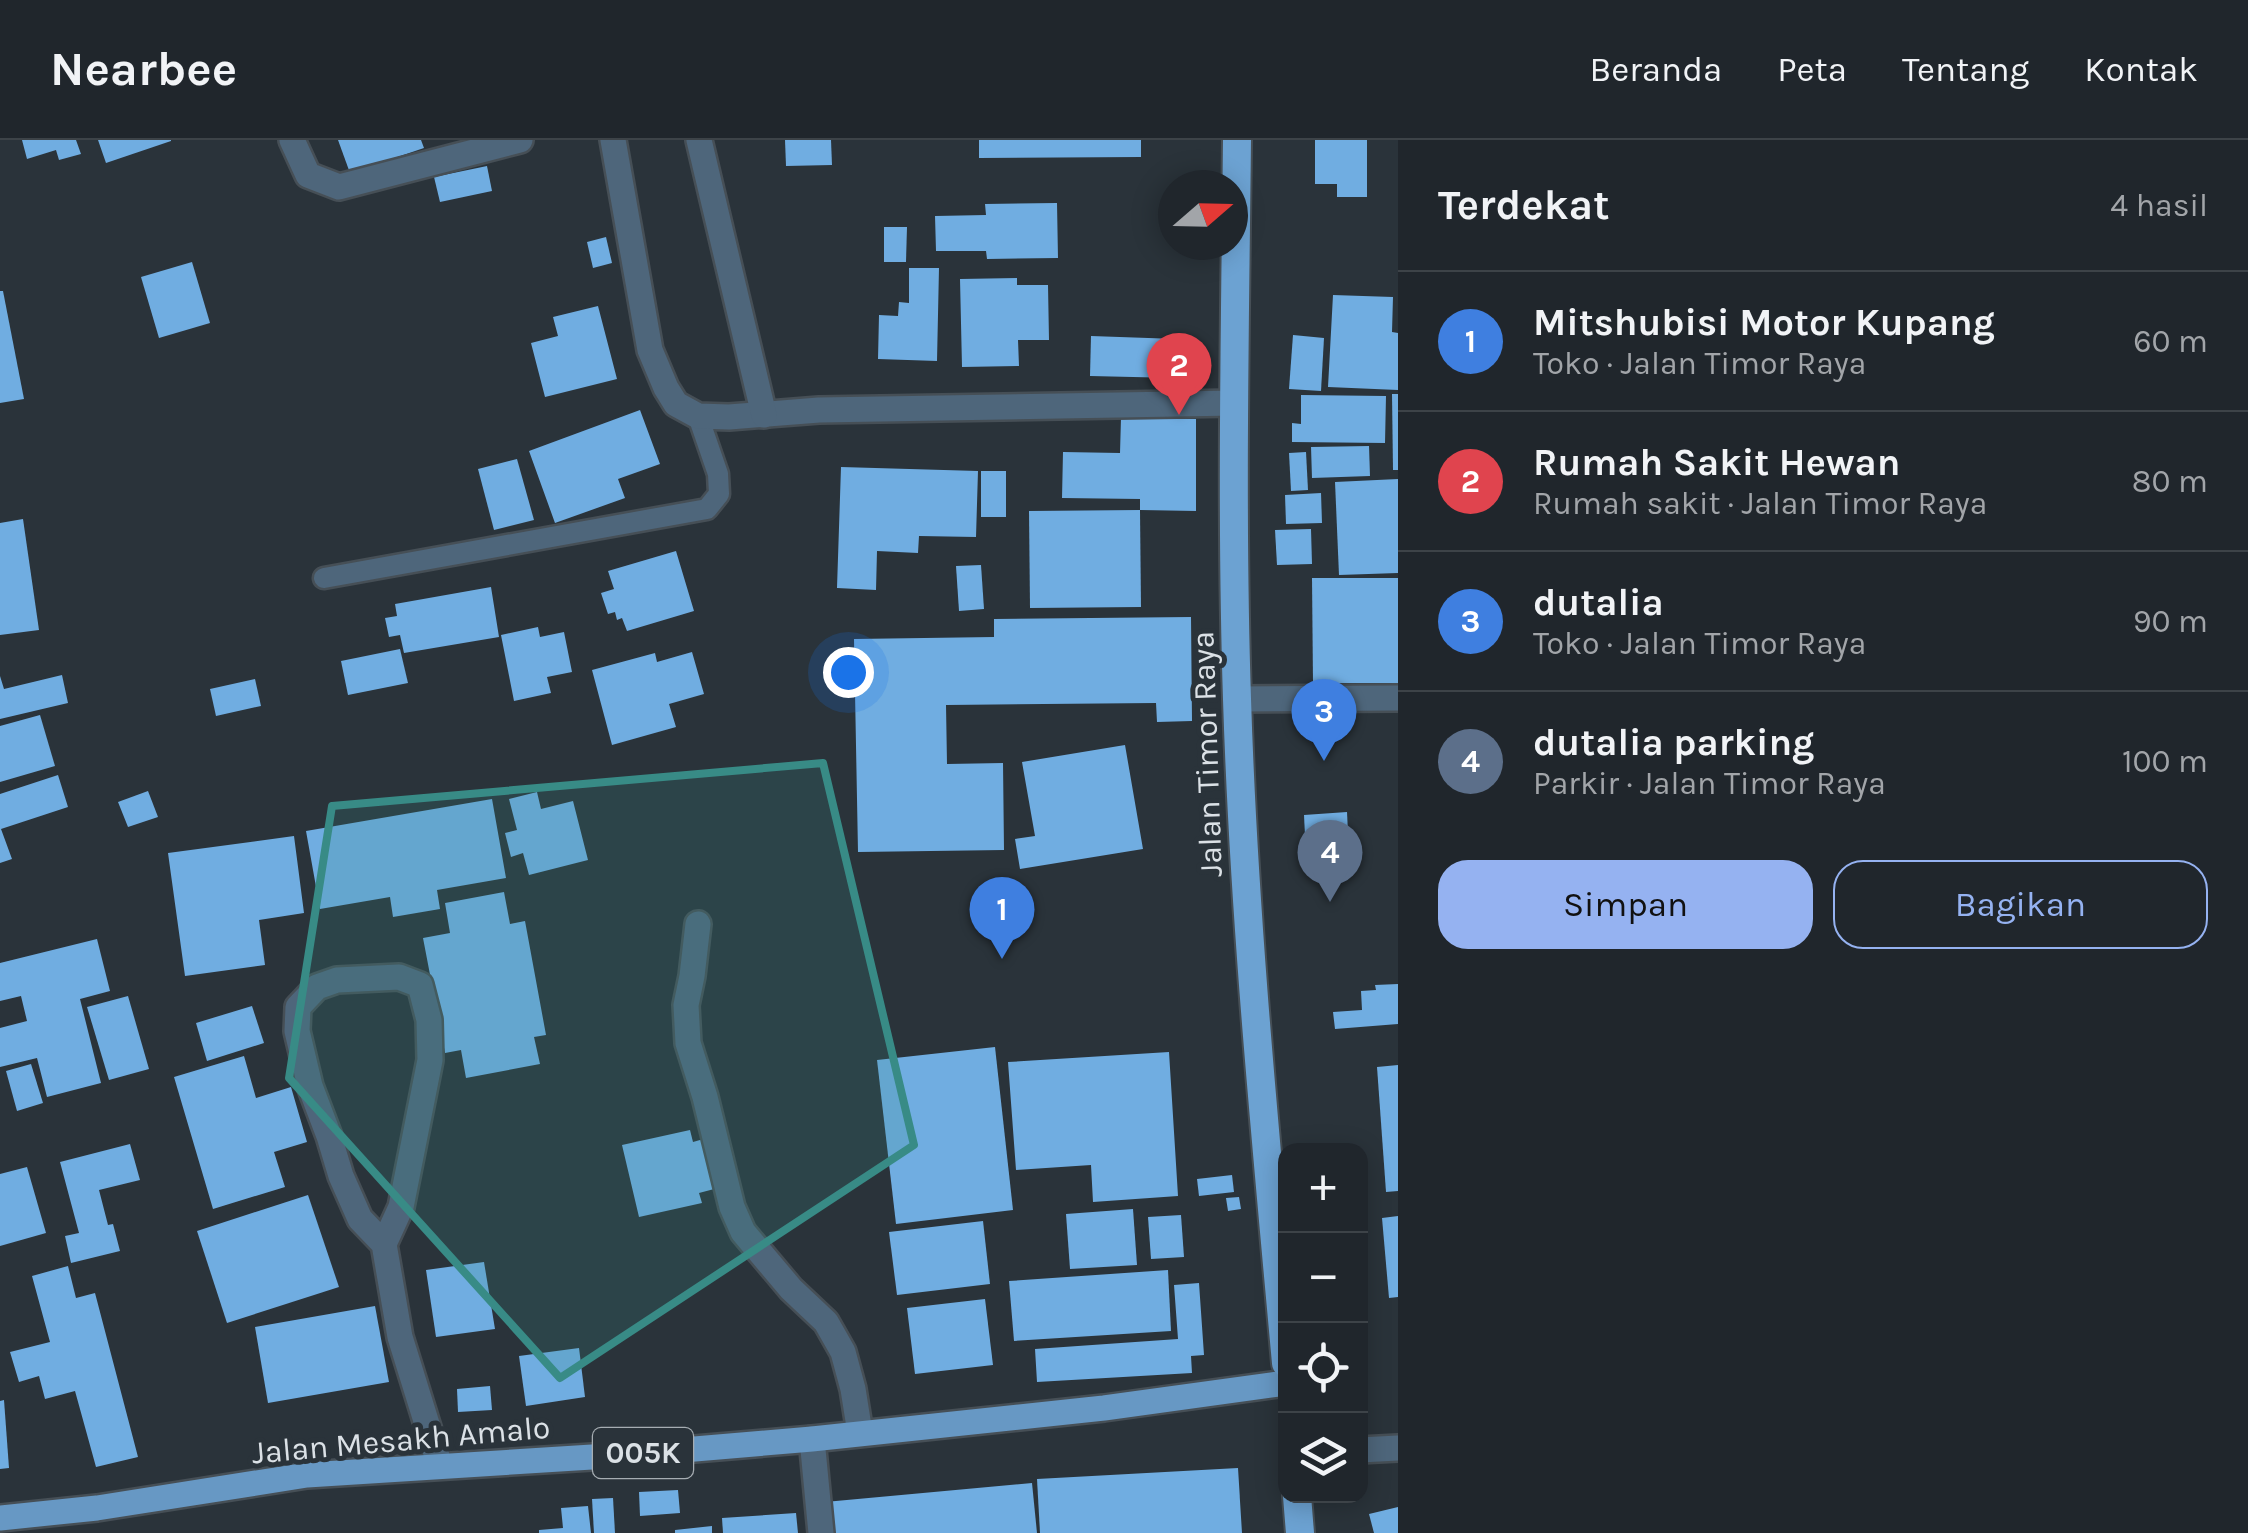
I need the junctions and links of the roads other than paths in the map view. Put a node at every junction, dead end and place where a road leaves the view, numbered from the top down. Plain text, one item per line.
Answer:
1 (292, 140) edge
2 (520, 140) edge
3 (613, 140) edge
4 (699, 140) edge
5 (1237, 140) edge
6 (1235, 403) junction
7 (764, 415) junction
8 (698, 416) junction
9 (324, 578) dead end
10 (1237, 698) junction
11 (1398, 698) edge
12 (698, 924) dead end
13 (384, 1244) junction
14 (1282, 1323) edge
15 (1278, 1383) edge
16 (860, 1433) junction
17 (812, 1439) junction
18 (1398, 1448) edge
19 (1368, 1450) edge
20 (440, 1466) junction
21 (1298, 1503) edge
22 (0, 1518) edge
23 (821, 1533) edge
24 (1300, 1533) edge

1 - 2 street
3 - 8 street
4 - 7 street
5 - 6 highway, Jalan Timor Raya
6 - 7 street
6 - 10 highway, Jalan Timor Raya
7 - 8 street
8 - 9 lane
10 - 11 street
10 - 14 highway, Jalan Timor Raya
12 - 16 street
13 - 13 street
13 - 20 street
15 - 16 main road, Jalan Mesakh Amalo / 005K
16 - 17 main road, Jalan Mesakh Amalo / 005K
17 - 20 main road, Jalan Mesakh Amalo / 005K
17 - 23 street
18 - 19 street
20 - 22 main road, Jalan Mesakh Amalo / 005K
21 - 24 highway

